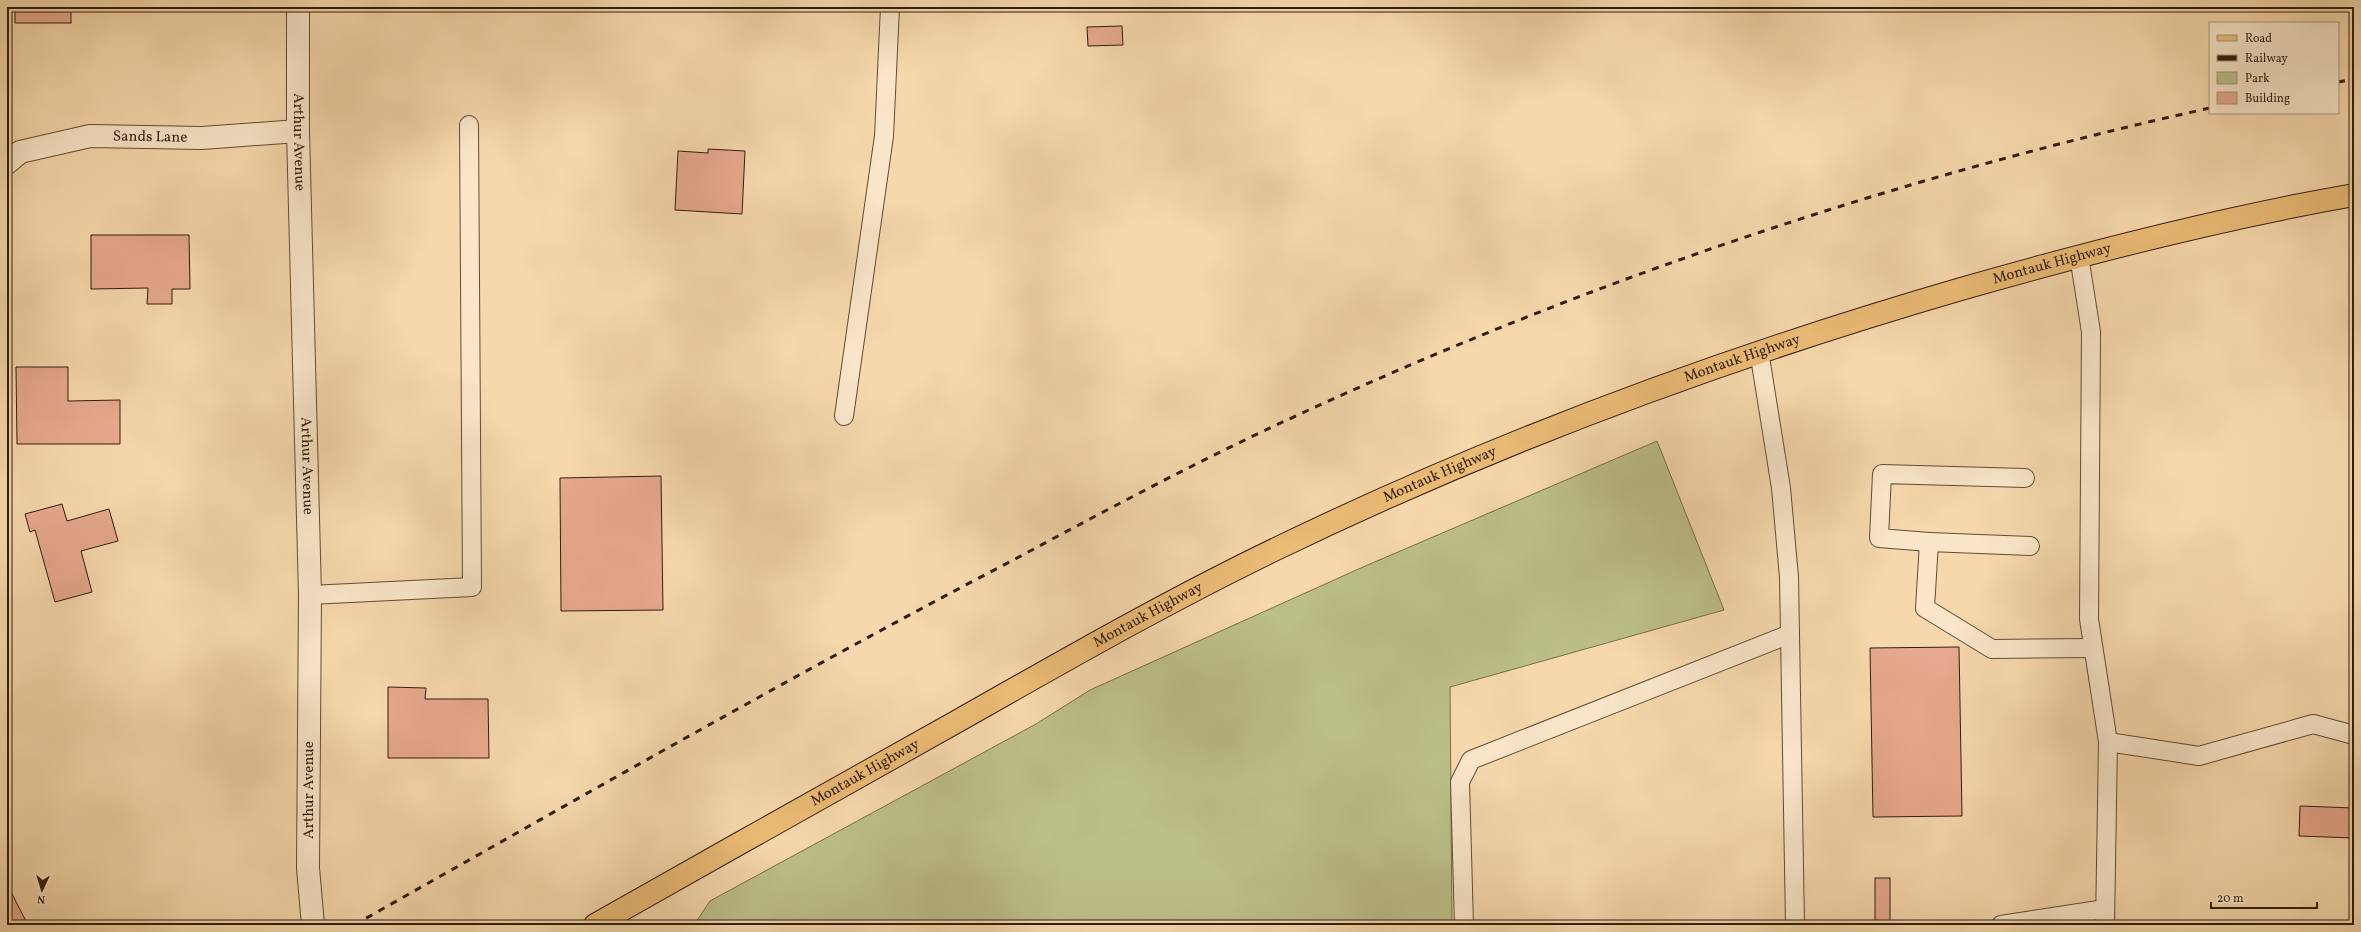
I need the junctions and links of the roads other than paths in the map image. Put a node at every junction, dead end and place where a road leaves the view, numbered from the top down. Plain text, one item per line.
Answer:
1 (298, 7) edge
2 (890, 7) edge
3 (469, 125) dead end
4 (298, 130) junction
5 (7, 163) edge
6 (2354, 195) edge
7 (2079, 256) junction
8 (1759, 352) junction
9 (844, 416) dead end
10 (2025, 478) dead end
11 (1929, 542) junction
12 (2030, 546) dead end
13 (310, 595) junction
14 (1790, 634) junction
15 (2093, 648) junction
16 (2354, 735) edge
17 (2108, 742) junction
18 (2105, 917) edge
19 (313, 925) edge
20 (595, 925) edge
21 (1464, 925) edge
22 (1795, 925) edge
23 (2001, 925) edge

1 - 4 street, Arthur Avenue
2 - 9 lane
3 - 13 lane
4 - 5 street, Sands Lane
4 - 13 street, Arthur Avenue
6 - 7 main road, Montauk Highway
7 - 8 main road, Montauk Highway
7 - 15 lane
8 - 14 lane
8 - 20 main road, Montauk Highway
10 - 11 lane
11 - 12 lane
11 - 15 lane
13 - 19 street, Arthur Avenue
14 - 21 lane
14 - 22 lane
15 - 17 lane
16 - 17 lane
17 - 18 lane
18 - 23 lane

